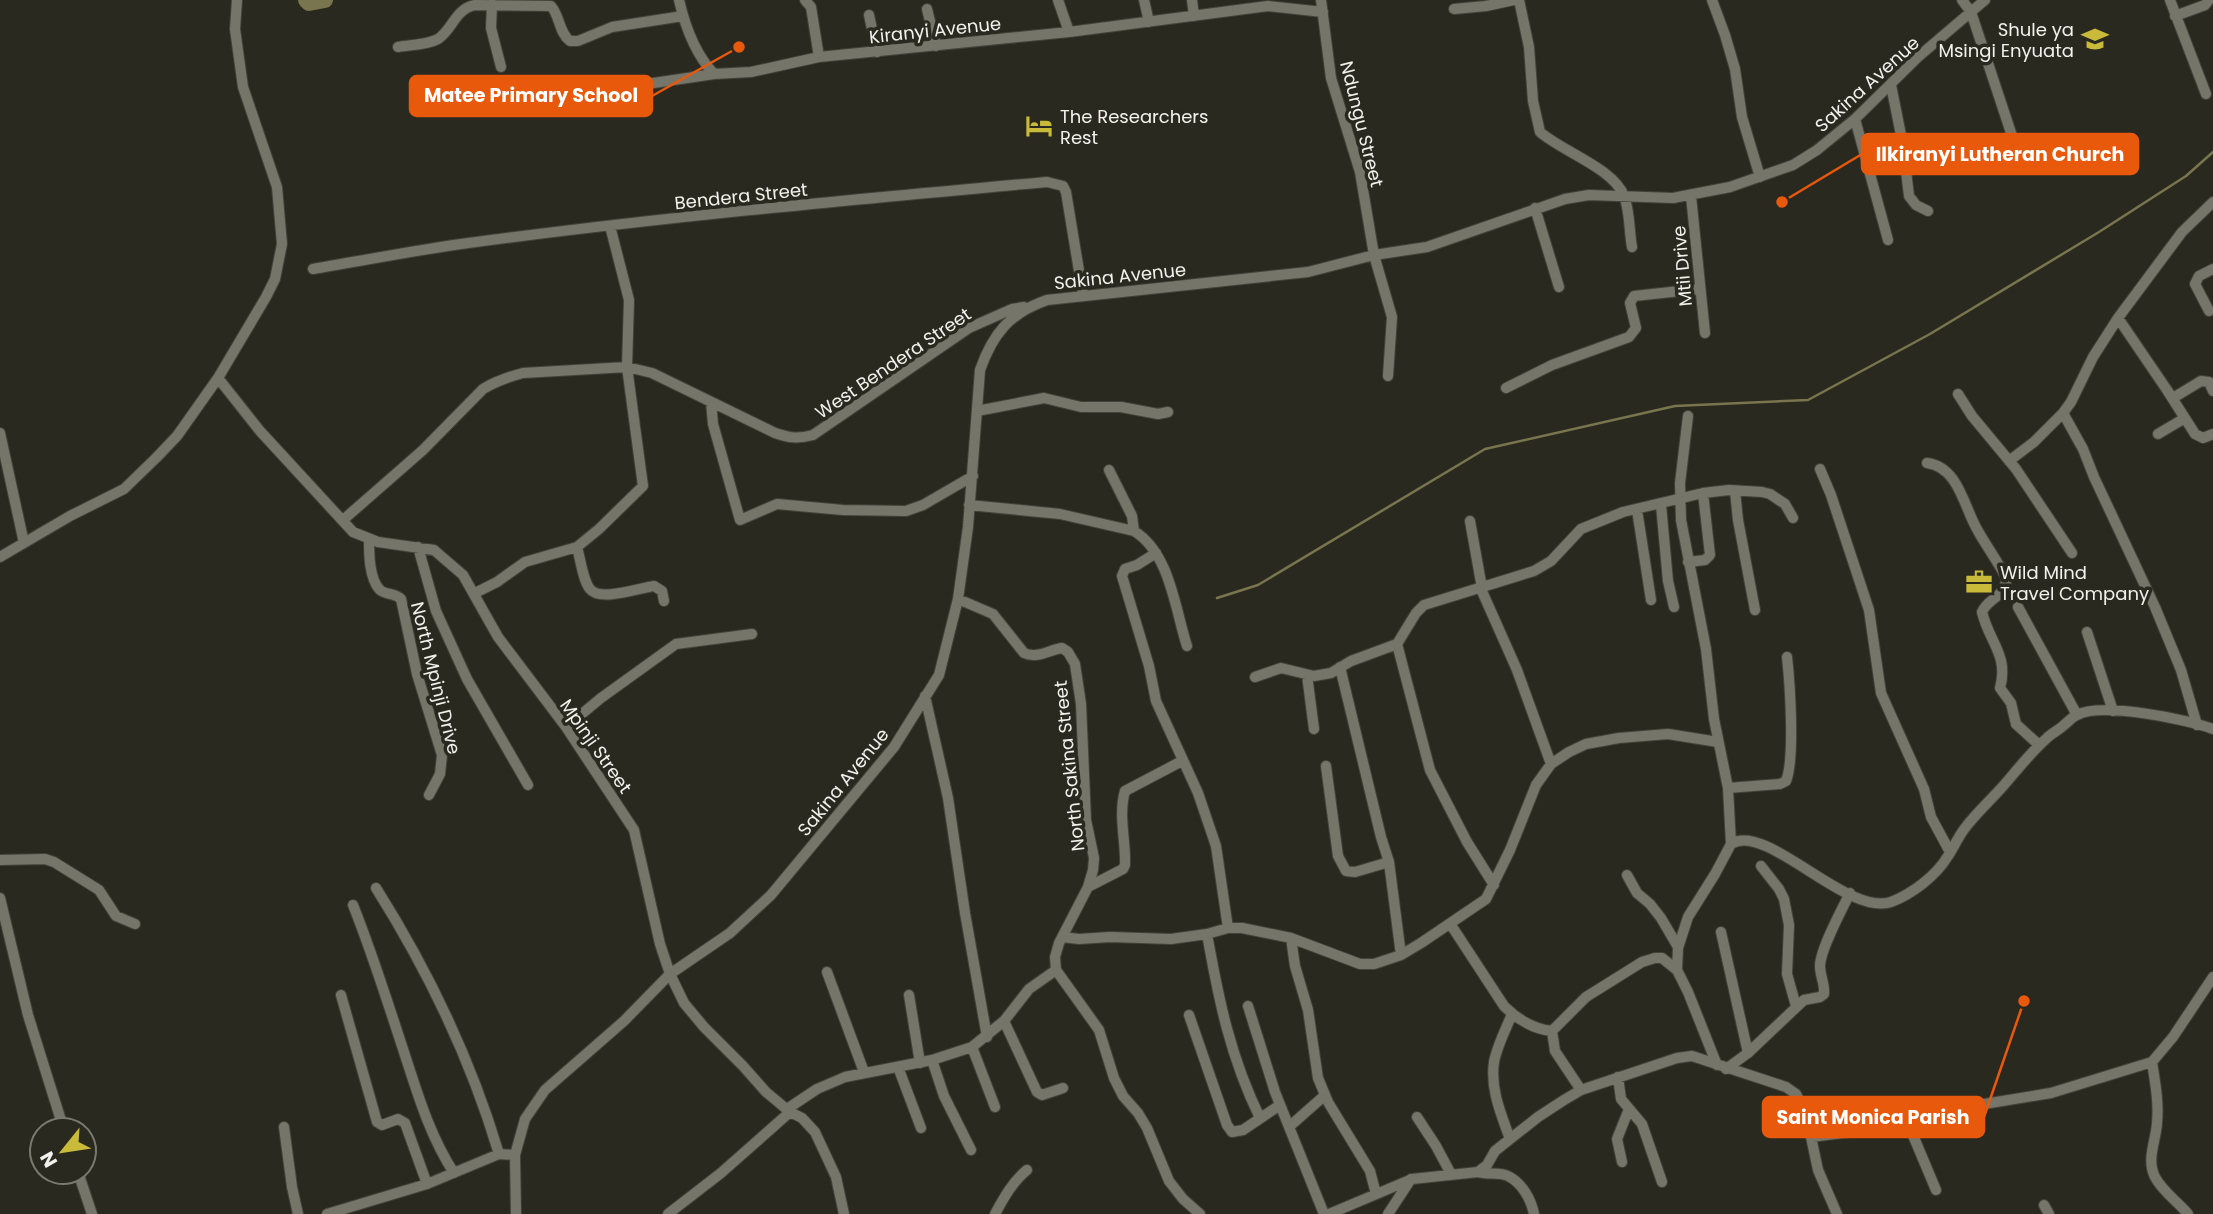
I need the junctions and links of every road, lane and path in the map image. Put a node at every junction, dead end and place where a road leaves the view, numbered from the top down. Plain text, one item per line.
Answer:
1 (237, 0) edge
2 (679, 0) edge
3 (1058, 0) edge
4 (1143, 0) edge
5 (1192, 0) edge
6 (1321, 0) edge
7 (1514, 0) edge
8 (1519, 0) edge
9 (1712, 0) edge
10 (1962, 0) edge
11 (1985, 0) edge
12 (2170, 0) edge
13 (2209, 0) edge
14 (808, 1) edge
15 (492, 4) junction
16 (927, 9) dead end
17 (1454, 9) dead end
18 (1323, 12) junction
19 (1971, 12) junction
20 (869, 15) dead end
21 (683, 16) junction
22 (1194, 16) junction
23 (2175, 16) junction
24 (1149, 22) junction
25 (1069, 32) junction
26 (936, 46) junction
27 (398, 47) dead end
28 (877, 52) junction
29 (819, 57) junction
30 (501, 67) dead end
31 (714, 74) junction
32 (1891, 85) junction
33 (2206, 94) dead end
34 (553, 97) dead end
35 (1855, 119) junction
36 (2021, 163) dead end
37 (1760, 177) junction
38 (1624, 196) junction
39 (1691, 196) junction
40 (2213, 202) edge
41 (1535, 208) junction
42 (1928, 211) dead end
43 (610, 226) junction
44 (1888, 240) dead end
45 (1632, 247) dead end
46 (1374, 255) junction
47 (313, 269) dead end
48 (2213, 270) edge
49 (1559, 287) dead end
50 (1699, 289) junction
51 (1083, 295) junction
52 (1027, 307) junction
53 (2208, 311) dead end
54 (2118, 318) junction
55 (1705, 333) dead end
56 (627, 367) junction
57 (1388, 376) dead end
58 (218, 378) junction
59 (1506, 388) dead end
60 (2213, 391) edge
61 (1958, 394) dead end
62 (2173, 398) junction
63 (711, 402) junction
64 (977, 411) junction
65 (1168, 412) dead end
66 (2063, 413) junction
67 (1688, 416) dead end
68 (2185, 418) junction
69 (0, 433) edge
70 (2158, 434) dead end
71 (2213, 434) edge
72 (2009, 461) junction
73 (1927, 463) dead end
74 (1820, 469) dead end
75 (1109, 470) dead end
76 (973, 476) junction
77 (1735, 491) junction
78 (1703, 494) junction
79 (1680, 500) junction
80 (970, 505) junction
81 (1661, 505) junction
82 (1637, 510) junction
83 (1793, 518) dead end
84 (342, 520) junction
85 (1469, 522) dead end
86 (1134, 531) junction
87 (369, 539) junction
88 (24, 543) junction
89 (418, 547) junction
90 (577, 547) junction
91 (1156, 553) junction
92 (2072, 553) dead end
93 (0, 557) edge
94 (1688, 562) junction
95 (1481, 589) junction
96 (475, 593) junction
97 (958, 598) junction
98 (1651, 600) dead end
99 (664, 601) dead end
100 (1674, 607) dead end
101 (2018, 607) dead end
102 (1755, 610) dead end
103 (2087, 632) dead end
104 (752, 634) dead end
105 (1397, 644) junction
106 (1187, 646) dead end
107 (1787, 657) dead end
108 (1340, 667) junction
109 (1307, 675) junction
110 (1255, 677) dead end
111 (925, 696) junction
112 (2113, 711) junction
113 (2077, 715) junction
114 (2197, 725) junction
115 (566, 727) junction
116 (1314, 729) dead end
117 (2213, 729) edge
118 (1718, 743) junction
119 (2039, 745) junction
120 (1182, 761) junction
121 (1551, 764) junction
122 (1325, 766) dead end
123 (528, 785) dead end
124 (1728, 788) junction
125 (429, 796) dead end
126 (1731, 844) junction
127 (1950, 852) junction
128 (0, 860) edge
129 (1389, 862) junction
130 (1761, 866) dead end
131 (1628, 874) dead end
132 (1494, 885) junction
133 (1088, 887) junction
134 (376, 888) dead end
135 (1850, 893) junction
136 (0, 898) edge
137 (353, 905) dead end
138 (135, 924) dead end
139 (1451, 925) junction
140 (1228, 928) junction
141 (1721, 932) dead end
142 (1207, 934) junction
143 (1062, 937) junction
144 (1291, 938) junction
145 (1678, 948) junction
146 (1401, 955) junction
147 (1056, 970) junction
148 (1677, 970) junction
149 (827, 972) dead end
150 (670, 974) junction
151 (2213, 977) edge
152 (341, 995) dead end
153 (909, 995) dead end
154 (1248, 1006) dead end
155 (1796, 1006) junction
156 (1512, 1014) junction
157 (1189, 1015) dead end
158 (1004, 1021) junction
159 (1552, 1031) junction
160 (987, 1037) junction
161 (972, 1047) junction
162 (1748, 1053) junction
163 (932, 1060) junction
164 (2152, 1062) junction
165 (920, 1063) junction
166 (898, 1067) junction
167 (1721, 1067) junction
168 (864, 1072) junction
169 (1618, 1077) junction
170 (1063, 1088) dead end
171 (1581, 1090) junction
172 (1324, 1096) junction
173 (1280, 1105) junction
174 (995, 1107) dead end
175 (1629, 1109) junction
176 (788, 1110) junction
177 (60, 1116) edge
178 (1417, 1116) dead end
179 (1260, 1118) junction
180 (1907, 1121) junction
181 (1290, 1126) junction
182 (284, 1127) dead end
183 (921, 1128) dead end
184 (1811, 1137) junction
185 (1510, 1139) junction
186 (971, 1150) dead end
187 (499, 1154) junction
188 (515, 1155) junction
189 (1622, 1162) dead end
190 (1027, 1170) dead end
191 (1478, 1172) junction
192 (454, 1173) junction
193 (1451, 1174) junction
194 (1412, 1178) junction
195 (1662, 1182) dead end
196 (427, 1184) junction
197 (83, 1186) edge
198 (1936, 1190) dead end
199 (1376, 1194) junction
200 (92, 1214) edge
201 (299, 1214) edge
202 (327, 1214) edge
203 (516, 1214) edge
204 (668, 1214) edge
205 (844, 1214) edge
206 (995, 1214) edge
207 (1199, 1214) edge
208 (1327, 1214) edge
209 (1388, 1214) edge
210 (1534, 1214) edge
211 (1838, 1214) edge
212 (2188, 1214) edge

1 - 58 street
2 - 21 street
3 - 25 street
4 - 24 street
5 - 22 street
6 - 18 street, Ndungu Street
7 - 17 street
8 - 38 street
9 - 37 street
10 - 19 street
11 - 19 street, Sakina Avenue
12 - 23 street
13 - 23 street
14 - 29 street
15 - 21 street
15 - 27 street
15 - 30 street
16 - 26 street
18 - 22 street, Kiranyi Avenue
18 - 46 street, Ndungu Street
19 - 32 street, Sakina Avenue
19 - 36 street
20 - 28 street
21 - 31 street
22 - 24 street, Kiranyi Avenue
23 - 33 street
24 - 25 street, Kiranyi Avenue
25 - 26 street, Kiranyi Avenue
26 - 28 street, Kiranyi Avenue
28 - 29 street, Kiranyi Avenue
29 - 31 street, Kiranyi Avenue
31 - 34 street, Kiranyi Avenue
32 - 35 street, Sakina Avenue
32 - 42 street
35 - 37 street, Sakina Avenue
35 - 44 street
37 - 39 street, Sakina Avenue
38 - 39 street, Sakina Avenue
38 - 41 street, Sakina Avenue
38 - 45 street
39 - 50 street, Mtii Drive
40 - 54 street
41 - 46 street, Sakina Avenue
41 - 49 street
43 - 47 street, Bendera Street
43 - 51 street, Bendera Street
43 - 56 street
46 - 51 street, Sakina Avenue
46 - 57 street, Ndungu Street
48 - 53 street
50 - 55 street, Mtii Drive
50 - 59 street
51 - 52 street, Sakina Avenue
52 - 63 street, West Bendera Street
52 - 64 street, Sakina Avenue
54 - 62 street
54 - 66 street
56 - 63 street, West Bendera Street
56 - 84 street, West Bendera Street
56 - 90 street
58 - 84 street, Mpinji Street
58 - 88 street
60 - 62 street
61 - 72 street
62 - 68 street
63 - 76 street
64 - 65 street
64 - 76 street, Sakina Avenue
66 - 72 street
66 - 114 street
67 - 79 street
68 - 70 street
68 - 71 street
69 - 88 street
72 - 92 street
73 - 119 street
74 - 127 street
75 - 86 street
76 - 80 street, Sakina Avenue
77 - 78 street
77 - 83 street
77 - 102 street
78 - 79 street
78 - 94 street
79 - 81 street
79 - 94 street
80 - 86 street
80 - 97 street, Sakina Avenue
81 - 82 street
81 - 100 street
82 - 95 street
82 - 98 street
84 - 87 street, Mpinji Street
85 - 95 street
86 - 91 street
87 - 89 street, Mpinji Street
87 - 125 street, North Mpinji Drive
88 - 93 street
89 - 96 street, Mpinji Street
89 - 123 street
90 - 96 street
90 - 99 street
91 - 106 street
91 - 120 street
94 - 118 street
95 - 105 street
95 - 121 street
96 - 115 street, Mpinji Street
97 - 111 street, Sakina Avenue
97 - 133 street, North Sakina Street
101 - 113 street
103 - 112 street
104 - 115 street
105 - 108 street
105 - 132 street
107 - 124 street
108 - 109 street
108 - 129 street
109 - 110 street
109 - 116 street
111 - 150 street, Sakina Avenue
111 - 160 street
112 - 113 street
112 - 114 street
113 - 119 street
114 - 117 street
115 - 150 street, Mpinji Street
118 - 121 street
118 - 124 street
119 - 127 street
120 - 133 street
120 - 140 street
121 - 132 street
122 - 129 street
124 - 126 street
126 - 135 street
126 - 145 street
127 - 135 street
128 - 138 street
129 - 146 street
130 - 155 street
131 - 145 street
132 - 139 street
133 - 143 street, North Sakina Street
134 - 187 street
135 - 155 street
136 - 177 street
137 - 192 street
139 - 146 street
139 - 156 street
140 - 142 street
140 - 144 street
141 - 162 street
142 - 143 street
142 - 179 street
143 - 147 street, North Sakina Street
144 - 146 street
144 - 172 street
145 - 148 street
147 - 158 street
147 - 207 street
148 - 159 street
148 - 167 street
149 - 168 street
150 - 176 street, Mpinji Street
150 - 188 street, Sakina Avenue
151 - 164 street
152 - 196 street
153 - 165 street
154 - 173 street
155 - 162 street
156 - 159 street
156 - 185 street
157 - 179 street
158 - 160 street
158 - 170 street
159 - 171 street
160 - 161 street
161 - 163 street
161 - 174 street
162 - 167 street
163 - 165 street
163 - 186 street
164 - 180 street
164 - 212 street
165 - 166 street
166 - 168 street
166 - 183 street
167 - 169 street
167 - 184 street
168 - 176 street
169 - 171 street
169 - 175 street
171 - 185 street
172 - 181 street
172 - 199 street
173 - 179 street
173 - 181 street
175 - 189 street
175 - 195 street
176 - 204 street
176 - 205 street, Mpinji Street
178 - 193 street
180 - 184 street
180 - 198 street
181 - 208 street
182 - 201 street
184 - 211 street
185 - 191 street
187 - 188 street
187 - 192 street
188 - 203 street, Sakina Avenue
190 - 206 street
191 - 193 street
191 - 210 street
192 - 196 street
193 - 194 street
194 - 199 street
194 - 209 street
196 - 202 street
197 - 200 street
199 - 208 street

